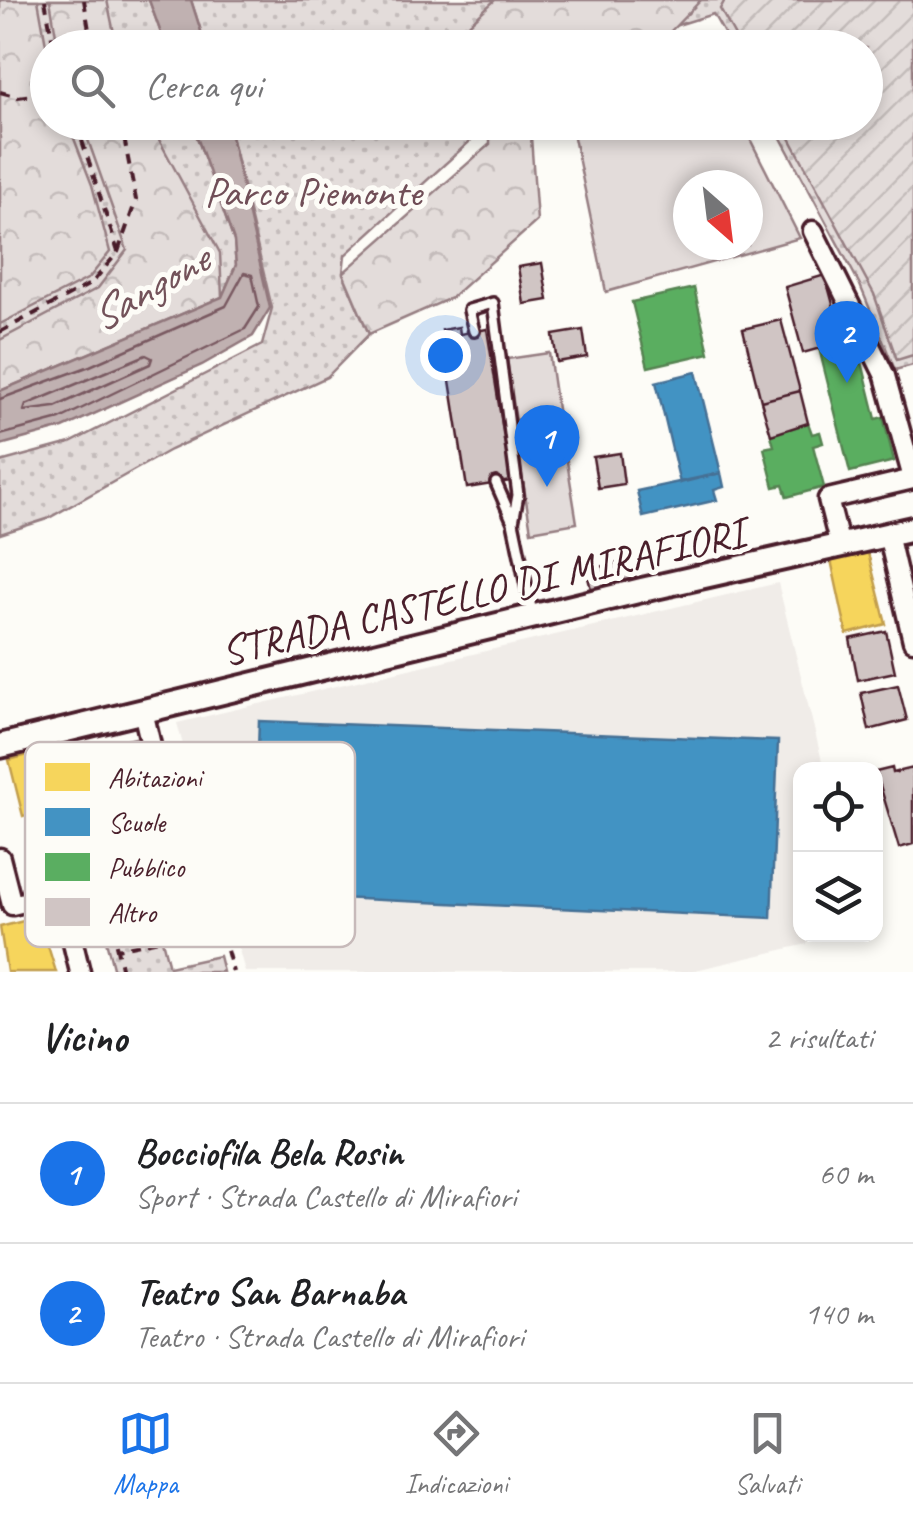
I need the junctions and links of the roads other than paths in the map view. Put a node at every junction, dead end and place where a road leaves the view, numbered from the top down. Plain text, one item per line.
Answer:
1 (813, 231) dead end
2 (474, 331) dead end
3 (913, 479) edge
4 (496, 483) dead end
5 (513, 522) junction
6 (913, 529) edge
7 (888, 534) junction
8 (840, 546) junction
9 (533, 616) junction
10 (913, 641) edge
11 (143, 711) junction
12 (150, 742) edge
13 (0, 746) edge
14 (0, 858) edge
15 (25, 903) edge
16 (74, 947) edge
17 (80, 972) edge

1 - 3 street
2 - 5 lane
3 - 8 street
4 - 5 lane
5 - 9 lane
6 - 7 street, STRADA CASTELLO DI MIRAFIORI
7 - 8 street, STRADA CASTELLO DI MIRAFIORI
7 - 10 street
8 - 9 street, STRADA CASTELLO DI MIRAFIORI
9 - 11 street, STRADA CASTELLO DI MIRAFIORI
11 - 12 street
11 - 13 street, STRADA CASTELLO DI MIRAFIORI
14 - 15 street
16 - 17 street

